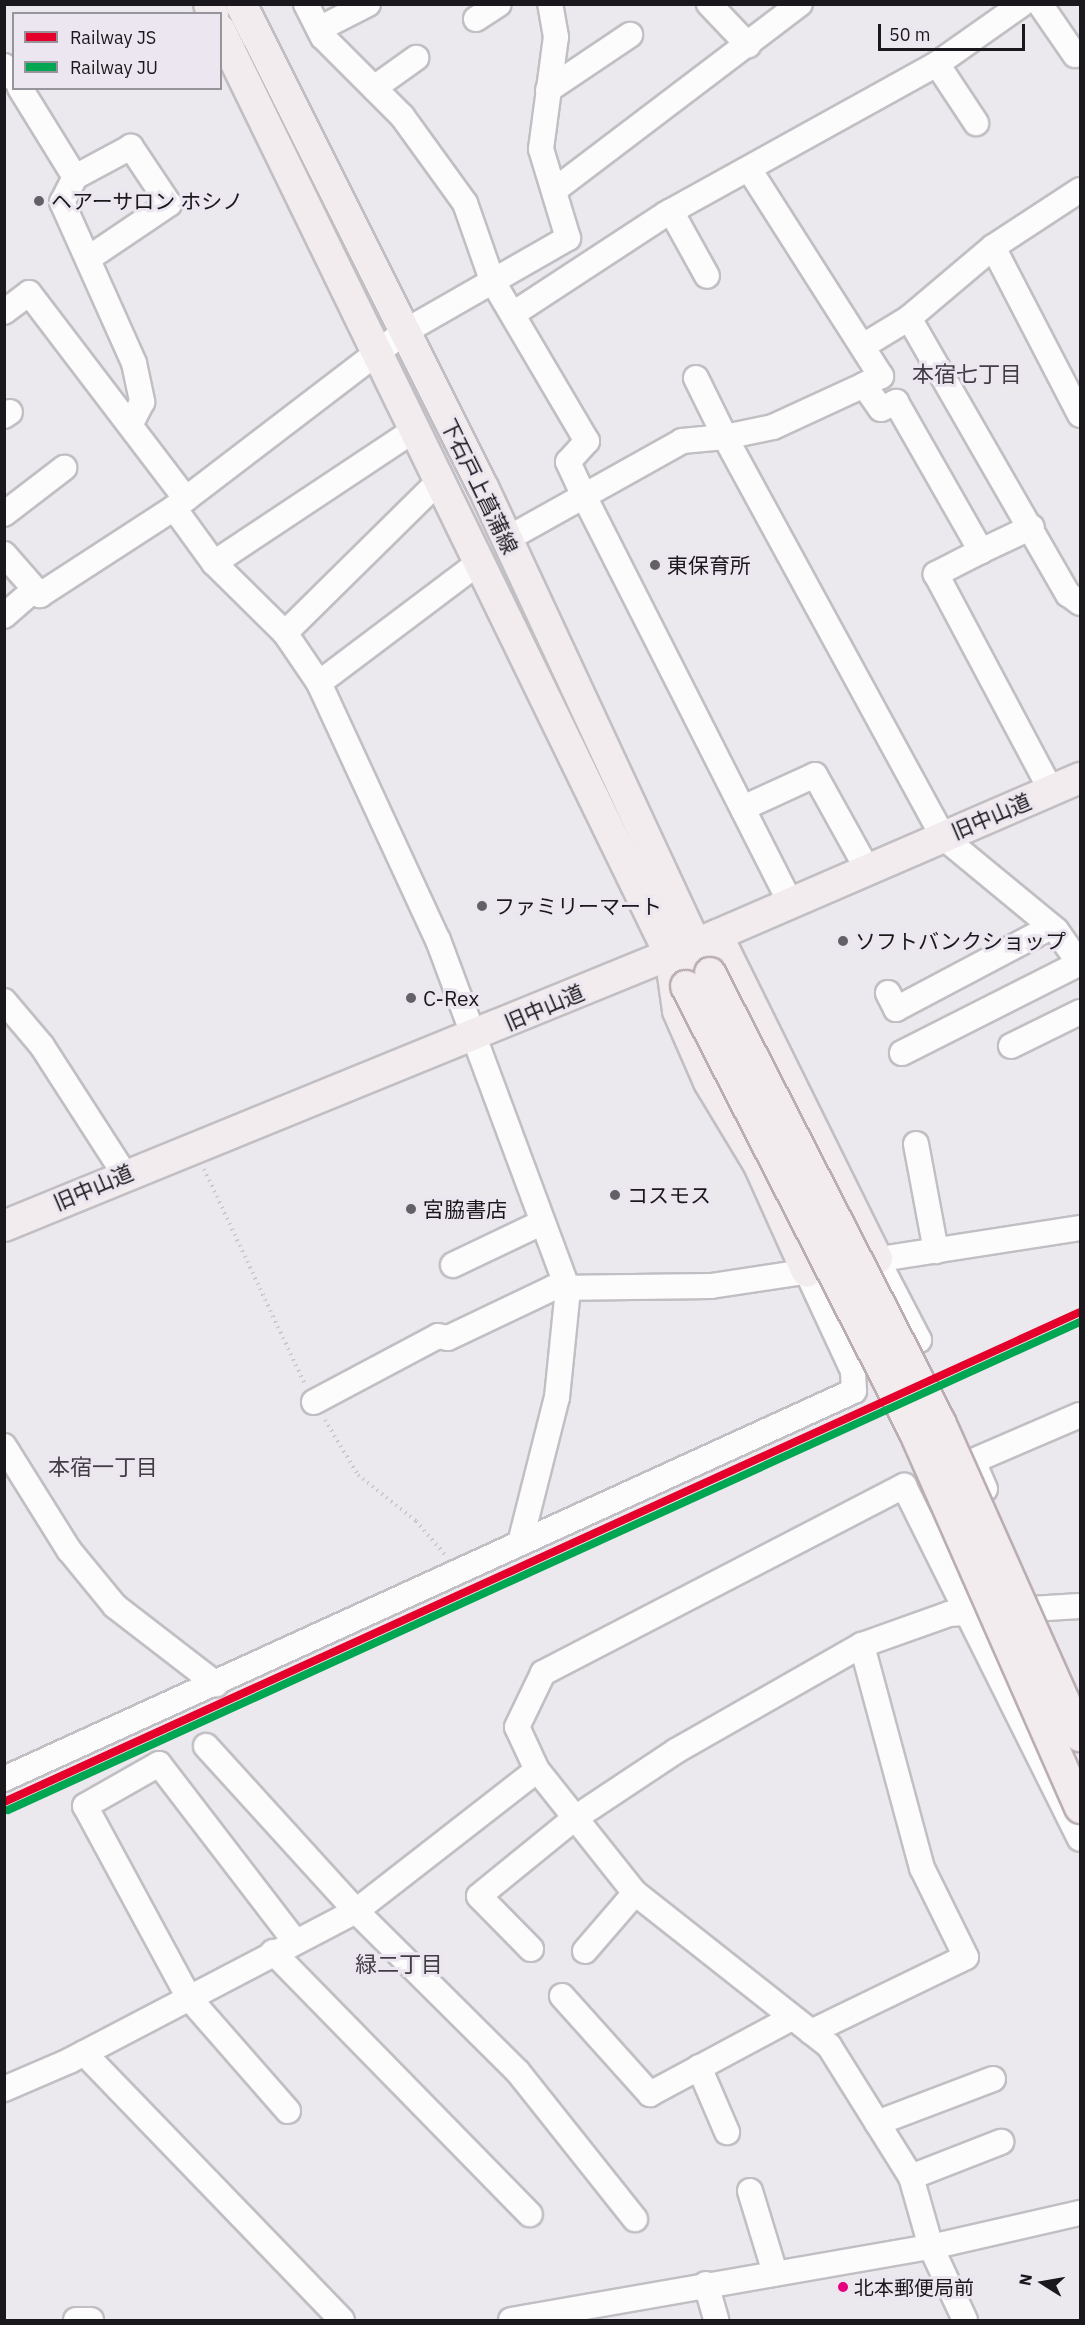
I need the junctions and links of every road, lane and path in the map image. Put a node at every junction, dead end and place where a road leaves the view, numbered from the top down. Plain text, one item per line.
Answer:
1 (241, 4) edge
2 (306, 4) edge
3 (368, 4) edge
4 (499, 4) edge
5 (550, 4) edge
6 (709, 4) edge
7 (800, 4) edge
8 (1022, 4) edge
9 (1040, 4) edge
10 (476, 19) dead end
11 (319, 29) junction
12 (222, 34) edge
13 (630, 35) dead end
14 (748, 45) junction
15 (1075, 55) dead end
16 (416, 58) dead end
17 (937, 64) junction
18 (374, 88) junction
19 (21, 90) edge
20 (548, 90) junction
21 (976, 123) dead end
22 (749, 169) junction
23 (75, 177) junction
24 (556, 189) junction
25 (1080, 190) edge
26 (671, 211) junction
27 (993, 247) junction
28 (89, 258) junction
29 (707, 276) dead end
30 (492, 280) junction
31 (4, 312) edge
32 (513, 314) junction
33 (909, 318) junction
34 (404, 332) junction
35 (862, 346) junction
36 (375, 355) junction
37 (696, 378) dead end
38 (864, 386) junction
39 (1080, 415) edge
40 (132, 422) junction
41 (413, 431) junction
42 (725, 436) junction
43 (64, 468) dead end
44 (438, 482) junction
45 (584, 496) junction
46 (180, 504) junction
47 (4, 514) edge
48 (1032, 527) junction
49 (507, 539) junction
50 (981, 552) junction
51 (4, 554) edge
52 (214, 563) junction
53 (478, 563) junction
54 (35, 589) junction
55 (1080, 603) edge
56 (4, 616) edge
57 (285, 633) junction
58 (319, 683) junction
59 (1080, 778) edge
60 (1052, 790) junction
61 (743, 808) junction
62 (943, 837) junction
63 (867, 869) junction
64 (790, 902) junction
65 (1051, 927) junction
66 (694, 945) junction
67 (1080, 963) edge
68 (698, 980) junction
69 (888, 993) dead end
70 (4, 1001) edge
71 (1080, 1011) edge
72 (473, 1036) junction
73 (1011, 1046) dead end
74 (902, 1053) dead end
75 (916, 1144) dead end
76 (194, 1146) junction
77 (124, 1173) junction
78 (541, 1223) junction
79 (4, 1226) edge
80 (1080, 1228) edge
81 (936, 1251) junction
82 (877, 1259) junction
83 (453, 1265) dead end
84 (807, 1272) junction
85 (568, 1288) junction
86 (853, 1371) junction
87 (314, 1402) junction
88 (1080, 1415) edge
89 (4, 1446) edge
90 (521, 1539) junction
91 (461, 1574) junction
92 (1036, 1606) junction
93 (1080, 1606) edge
94 (973, 1615) junction
95 (862, 1645) junction
96 (216, 1684) junction
97 (1080, 1701) edge
98 (1080, 1736) edge
99 (206, 1746) dead end
100 (537, 1770) junction
101 (4, 1779) edge
102 (1080, 1808) edge
103 (575, 1818) junction
104 (1080, 1839) edge
105 (635, 1893) junction
106 (356, 1911) junction
107 (295, 1941) junction
108 (531, 1949) dead end
109 (585, 1951) dead end
110 (273, 1952) junction
111 (562, 1996) dead end
112 (189, 1998) junction
113 (801, 2025) junction
114 (84, 2054) junction
115 (699, 2067) junction
116 (993, 2079) dead end
117 (4, 2089) edge
118 (288, 2111) dead end
119 (877, 2123) junction
120 (727, 2132) dead end
121 (1001, 2142) dead end
122 (911, 2177) junction
123 (750, 2191) dead end
124 (1080, 2213) edge
125 (530, 2214) dead end
126 (635, 2219) dead end
127 (932, 2247) junction
128 (775, 2272) junction
129 (706, 2284) junction
130 (76, 2320) edge
131 (91, 2320) edge
132 (342, 2320) edge
133 (511, 2320) edge
134 (716, 2320) edge
135 (965, 2320) edge

1 - 34 main road, 下石戸上菖蒲線
2 - 11 street
3 - 11 street
4 - 10 street
5 - 20 street
6 - 14 street
7 - 14 street
8 - 17 street
9 - 15 street
11 - 18 street
12 - 36 main road, 下石戸上菖蒲線
13 - 20 street
14 - 24 street
16 - 18 street
17 - 21 street
17 - 22 street
18 - 30 street
19 - 23 street
20 - 24 street
22 - 26 street
22 - 35 street
23 - 28 street
23 - 28 street
24 - 30 street
25 - 27 street
26 - 29 street
26 - 32 street
27 - 33 street
27 - 39 street
28 - 40 street
30 - 32 street
30 - 34 street
31 - 40 street
32 - 45 street
33 - 35 street
33 - 48 street
34 - 36 street
34 - 49 main road, 下石戸上菖蒲線
35 - 38 street
36 - 41 main road, 下石戸上菖蒲線
36 - 46 street
37 - 42 street
38 - 42 street
38 - 50 street
40 - 46 street
41 - 44 main road, 下石戸上菖蒲線
41 - 52 street
42 - 45 street
42 - 62 street
43 - 47 street
44 - 53 main road, 下石戸上菖蒲線
44 - 57 street
45 - 49 street
45 - 61 street
46 - 52 street
46 - 54 street
48 - 50 street
48 - 55 street
49 - 66 main road, 下石戸上菖蒲線
50 - 60 street
51 - 54 street
52 - 57 street
53 - 58 street
53 - 66 main road, 下石戸上菖蒲線
54 - 56 street
57 - 58 street
58 - 72 street
59 - 60 main road, 旧中山道
60 - 62 main road, 旧中山道
61 - 63 street
61 - 64 street
62 - 63 main road, 旧中山道
62 - 65 street
63 - 64 main road, 旧中山道
64 - 66 main road, 旧中山道
65 - 67 street
65 - 69 street
66 - 68 main road, 下石戸上菖蒲線
66 - 72 main road, 旧中山道
66 - 82 main road
66 - 84 main road
67 - 74 street
68 - 98 main road, bridge
68 - 102 main road, bridge
70 - 77 street
71 - 73 street
72 - 76 main road, 旧中山道
72 - 78 street
75 - 81 street
76 - 77 main road, 旧中山道
76 - 87 path
77 - 79 main road, 旧中山道
78 - 83 street
78 - 85 street
80 - 81 street
81 - 82 street
82 - 84 street
82 - 86 street
84 - 85 street
84 - 86 street
85 - 87 street
85 - 90 street
86 - 90 street
87 - 91 path
88 - 92 street
89 - 96 street
90 - 91 street
91 - 96 street
92 - 93 street
92 - 94 street
92 - 97 street
94 - 95 street
94 - 100 street
94 - 104 street
95 - 103 street
95 - 113 street
96 - 101 street
99 - 106 street
100 - 103 street
100 - 106 street
103 - 105 street
103 - 108 street
105 - 109 street
105 - 113 street
106 - 107 street
106 - 126 street
107 - 110 street
107 - 112 street
110 - 112 street
110 - 125 street
111 - 115 street
112 - 114 street
112 - 118 street
113 - 115 street
113 - 119 street
114 - 117 street
114 - 132 street
115 - 120 street
116 - 119 street
119 - 122 street
121 - 122 street
122 - 127 street
123 - 128 street
124 - 127 street
127 - 128 street
127 - 135 street
128 - 129 street
129 - 133 street
129 - 134 street
130 - 131 street

